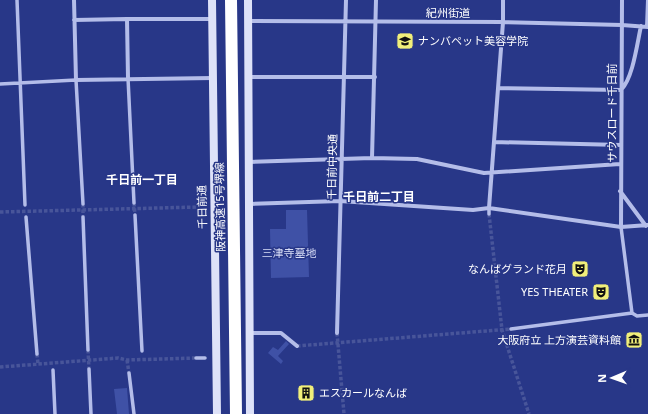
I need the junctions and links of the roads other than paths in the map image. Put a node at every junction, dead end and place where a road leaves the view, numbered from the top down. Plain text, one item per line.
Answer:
1 (17, 0) edge
2 (74, 0) edge
3 (212, 0) edge
4 (231, 0) edge
5 (248, 0) edge
6 (346, 0) edge
7 (376, 0) edge
8 (502, 0) edge
9 (622, 0) edge
10 (648, 0) edge
11 (127, 19) junction
12 (74, 20) junction
13 (212, 20) junction
14 (345, 21) junction
15 (376, 21) junction
16 (248, 22) junction
17 (503, 22) junction
18 (622, 25) junction
19 (641, 26) junction
20 (647, 27) edge
21 (248, 77) junction
22 (375, 77) junction
23 (128, 78) junction
24 (212, 78) junction
25 (343, 78) junction
26 (76, 80) junction
27 (21, 83) junction
28 (0, 84) edge
29 (498, 88) junction
30 (620, 90) junction
31 (494, 142) junction
32 (621, 145) junction
33 (372, 158) junction
34 (341, 159) junction
35 (248, 162) junction
36 (620, 164) junction
37 (491, 172) junction
38 (620, 191) junction
39 (340, 201) junction
40 (134, 203) tunnel mouth
41 (82, 204) tunnel mouth
42 (248, 204) junction
43 (25, 206) dead end
44 (489, 208) junction
45 (489, 214) tunnel mouth
46 (135, 215) tunnel mouth
47 (26, 217) dead end
48 (83, 217) tunnel mouth
49 (647, 226) edge
50 (621, 227) junction
51 (632, 313) junction
52 (648, 315) edge
53 (511, 329) tunnel mouth
54 (249, 333) junction
55 (337, 333) tunnel mouth
56 (297, 346) tunnel mouth
57 (88, 350) tunnel mouth
58 (142, 350) dead end
59 (37, 354) tunnel mouth
60 (196, 358) tunnel mouth
61 (205, 358) dead end
62 (89, 368) tunnel mouth
63 (54, 370) dead end
64 (129, 373) tunnel mouth
65 (56, 414) edge
66 (91, 414) edge
67 (134, 414) edge
68 (217, 414) edge
69 (236, 414) edge
70 (250, 414) edge

1 - 27 street
2 - 12 street
3 - 13 main road, 千日前通
4 - 69 highway, 阪神高速15号堺線
5 - 16 main road
6 - 14 street, 千日前中央通
7 - 15 street
8 - 17 street
9 - 18 street, サウスロード千日前
10 - 20 street
11 - 12 street
11 - 13 street
11 - 23 street
12 - 26 street
13 - 24 main road, 千日前通
14 - 15 street, 紀州街道
14 - 16 street, 紀州街道
14 - 25 street, 千日前中央通
15 - 17 street, 紀州街道
15 - 22 street
16 - 21 main road
17 - 18 street, 紀州街道
17 - 29 street
18 - 19 street, 紀州街道
18 - 30 street, サウスロード千日前
19 - 20 street, 紀州街道
19 - 30 street
21 - 25 street
21 - 35 main road
22 - 25 street
22 - 33 street
23 - 24 street
23 - 26 street
23 - 40 street
24 - 68 main road, 千日前通
25 - 34 street, 千日前中央通
26 - 27 street
26 - 41 street
27 - 28 street
27 - 43 street
29 - 30 street
29 - 31 street
30 - 32 street, サウスロード千日前
31 - 32 street
31 - 37 street
32 - 36 street, サウスロード千日前
33 - 34 street
33 - 37 street
34 - 35 street
34 - 39 street, 千日前中央通
35 - 42 main road
36 - 37 street
36 - 38 street, サウスロード千日前
37 - 44 street
38 - 49 street
38 - 50 street, サウスロード千日前
39 - 42 street
39 - 44 street
39 - 55 street, 千日前中央通
42 - 54 main road
44 - 45 street
44 - 50 street
46 - 58 street
47 - 59 street
48 - 57 street
49 - 50 street
50 - 51 street
51 - 52 street
51 - 53 street
54 - 56 street
54 - 70 main road
60 - 61 street
62 - 66 street
63 - 65 street
64 - 67 street

